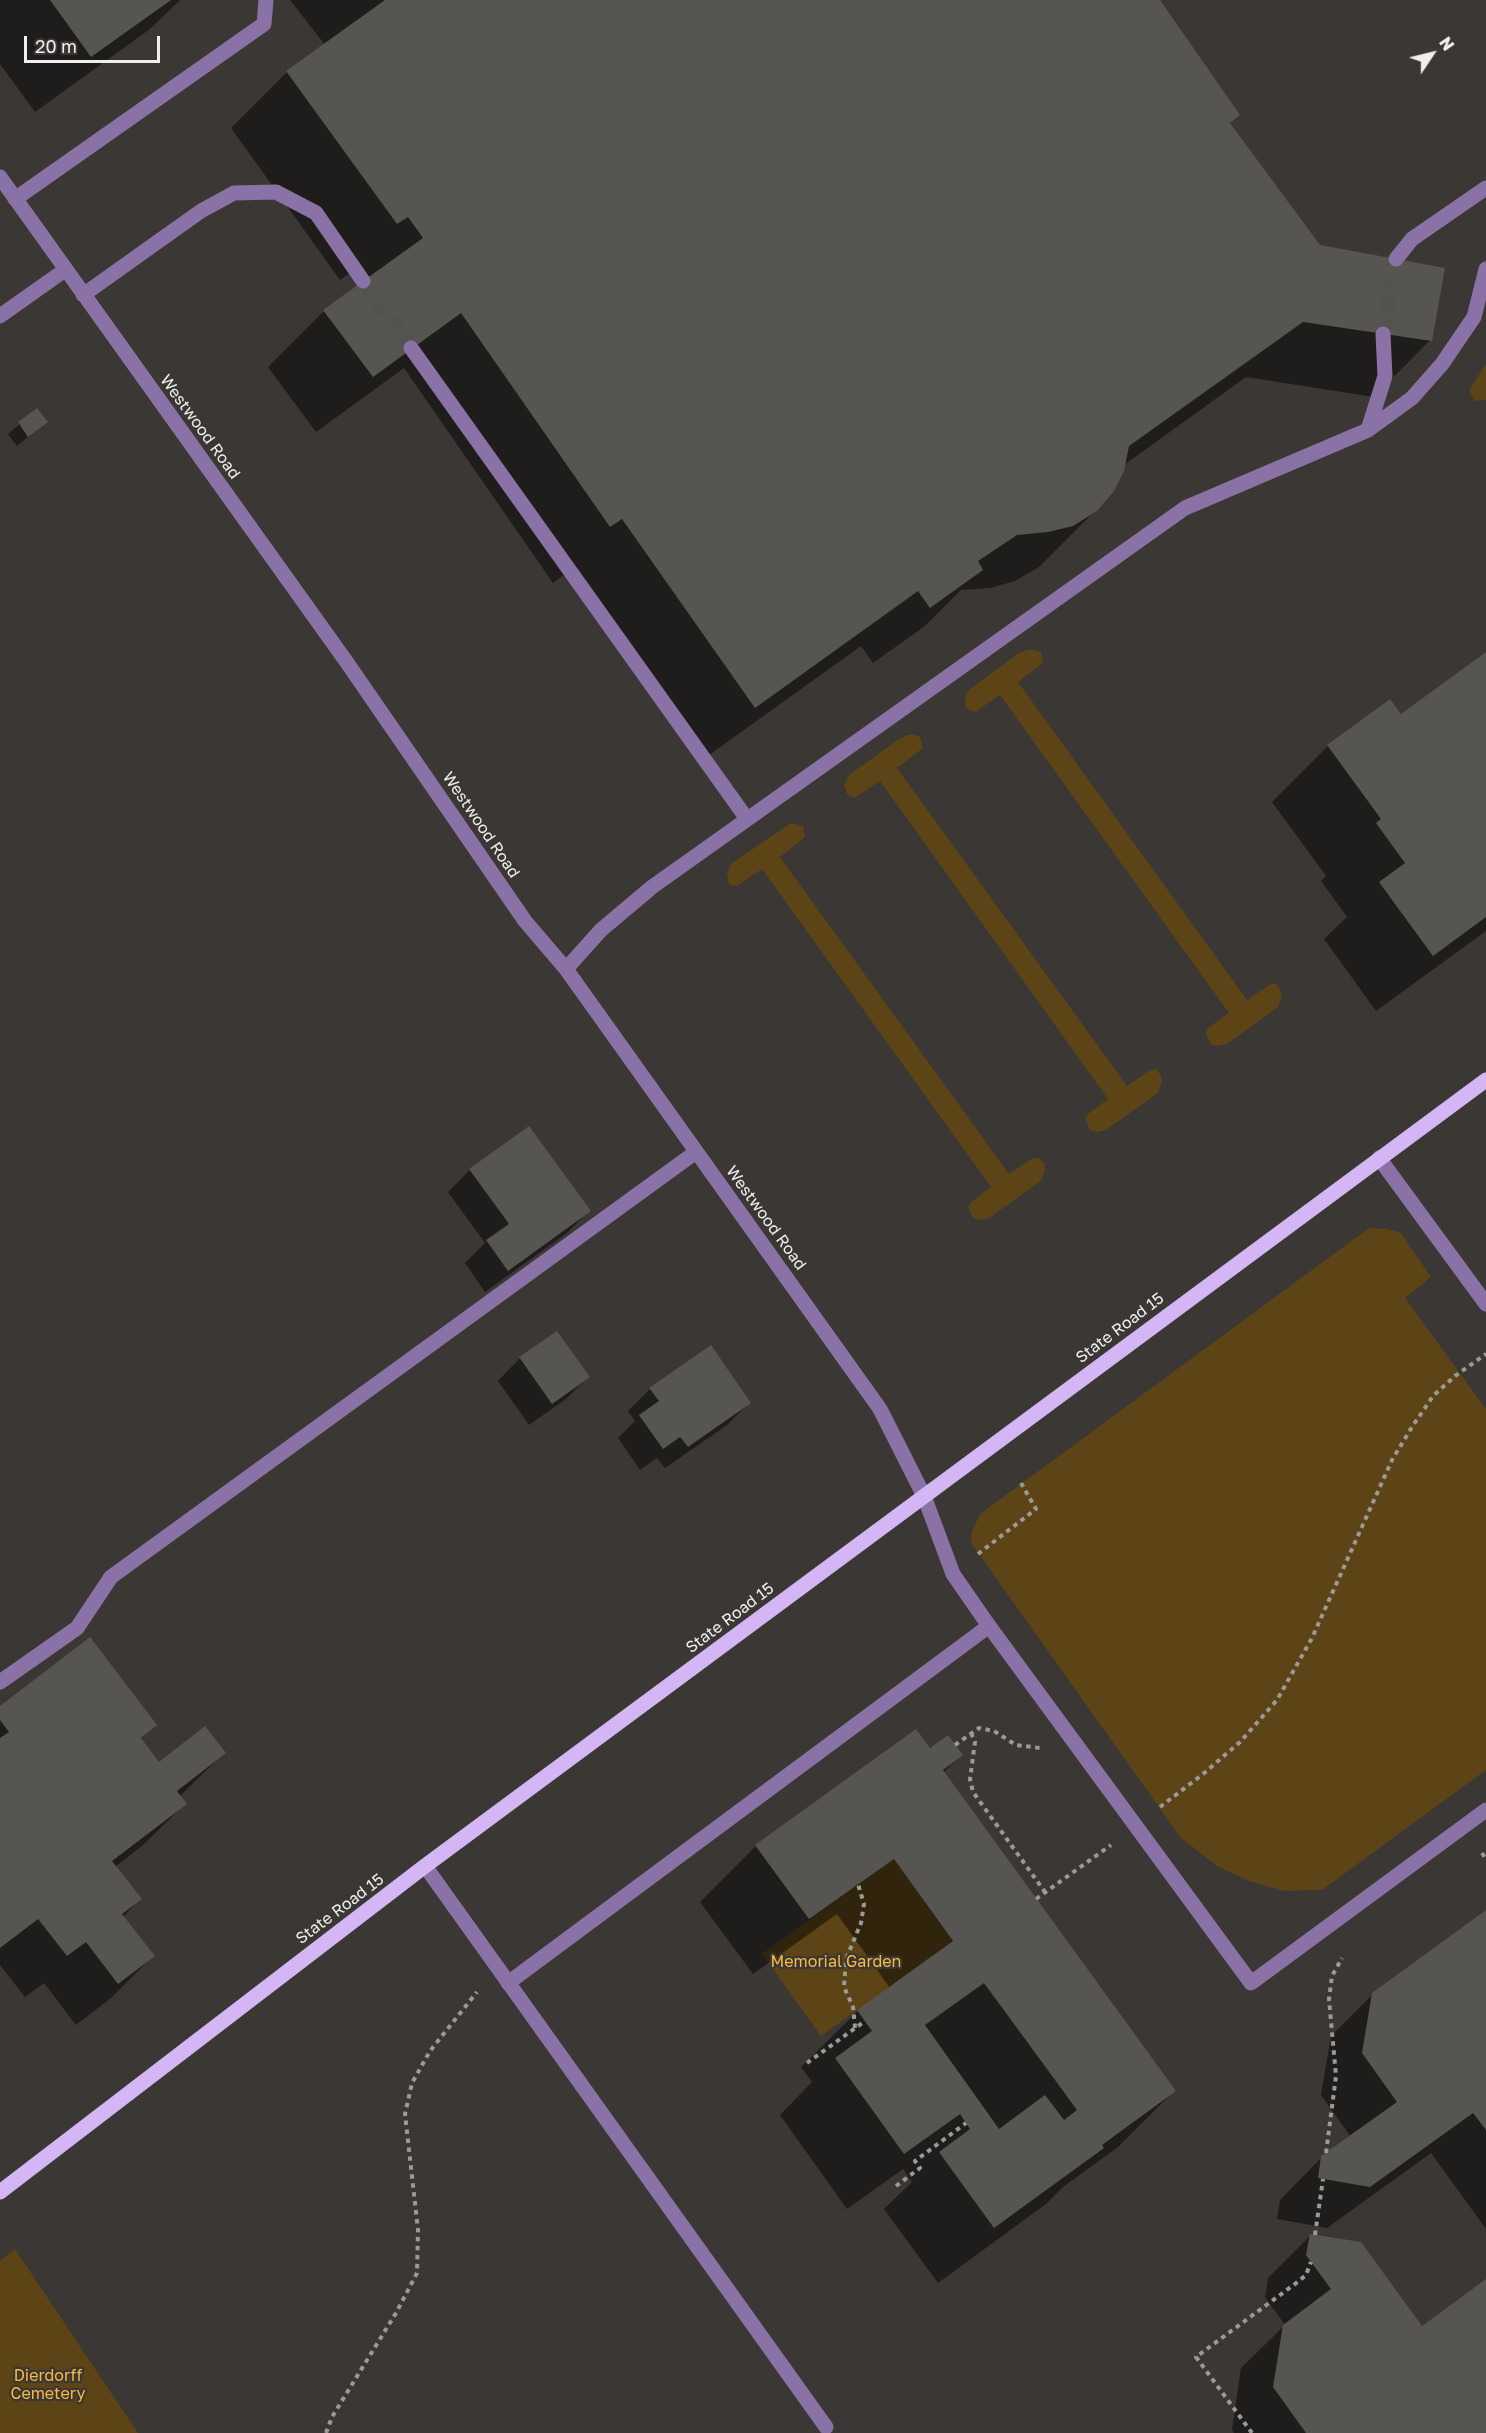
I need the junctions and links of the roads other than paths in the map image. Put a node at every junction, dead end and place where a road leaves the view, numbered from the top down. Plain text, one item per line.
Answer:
1 (266, 0) edge
2 (0, 177) edge
3 (1486, 188) edge
4 (15, 198) junction
5 (1396, 259) tunnel mouth
6 (1486, 269) edge
7 (65, 270) junction
8 (363, 281) tunnel mouth
9 (83, 295) junction
10 (0, 316) edge
11 (1383, 333) tunnel mouth
12 (411, 348) tunnel mouth
13 (1368, 430) junction
14 (747, 819) junction
15 (566, 969) junction
16 (1486, 1080) edge
17 (696, 1152) junction
18 (1379, 1158) junction
19 (1486, 1304) edge
20 (924, 1496) junction
21 (989, 1626) junction
22 (0, 1682) edge
23 (1486, 1810) edge
24 (425, 1866) junction
25 (508, 1983) junction
26 (0, 2192) edge
27 (826, 2427) dead end

1 - 4 street
2 - 4 street, Westwood Road
3 - 5 street
4 - 7 street, Westwood Road
6 - 13 street
7 - 9 street, Westwood Road
7 - 10 street
8 - 9 street
9 - 15 street, Westwood Road
11 - 13 street
12 - 14 street
13 - 14 street
14 - 15 street
15 - 17 street, Westwood Road
16 - 18 main road, State Road 15
17 - 20 street, Westwood Road
17 - 22 street
18 - 19 street
18 - 20 main road, State Road 15
20 - 21 street, Westwood Road
20 - 24 main road, State Road 15
21 - 23 street, Westwood Road
21 - 25 street
24 - 25 street
24 - 26 main road, State Road 15
25 - 27 street

